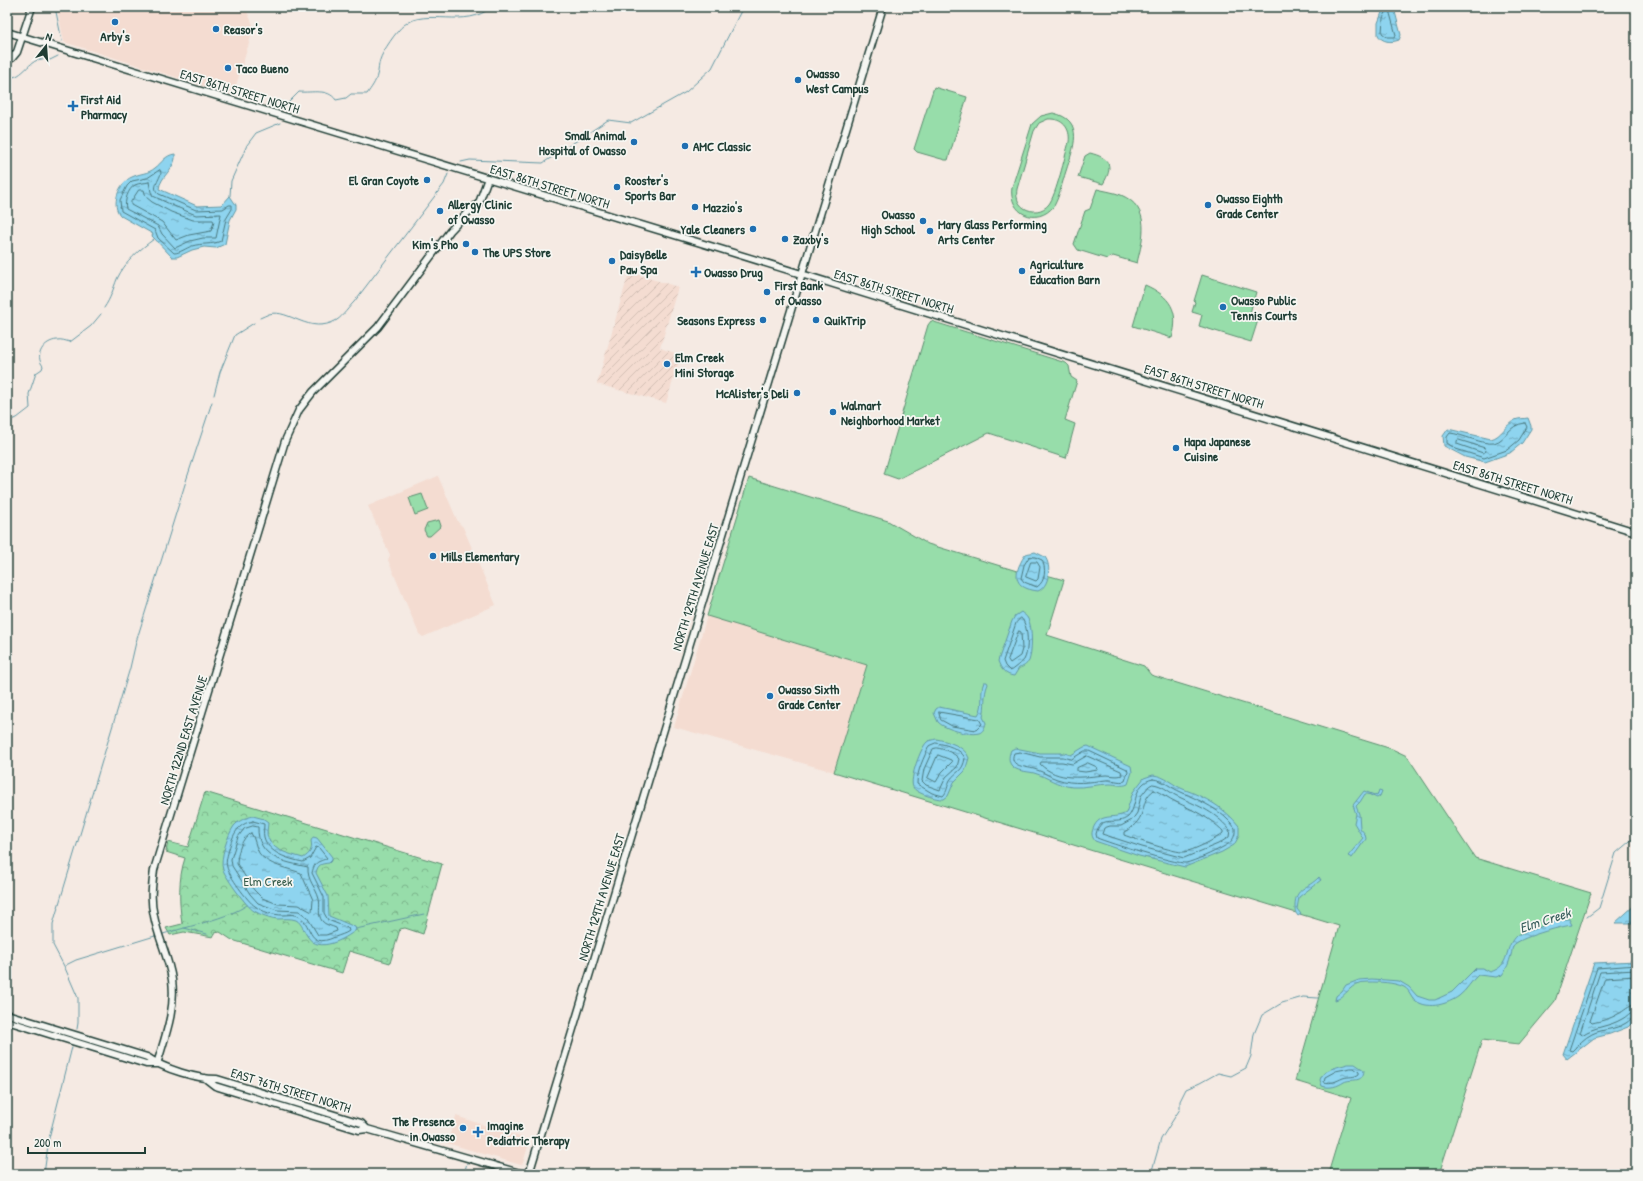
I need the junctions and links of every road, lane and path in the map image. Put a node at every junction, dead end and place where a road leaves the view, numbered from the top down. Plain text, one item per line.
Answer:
1 (32, 7) edge
2 (883, 7) edge
3 (7, 32) edge
4 (24, 36) junction
5 (7, 59) edge
6 (488, 178) junction
7 (801, 274) junction
8 (1636, 532) edge
9 (7, 1014) edge
10 (7, 1022) edge
11 (157, 1064) junction
12 (523, 1174) edge
13 (529, 1174) edge

1 - 4 main road
2 - 7 main road, NORTH 129TH AVENUE EAST
3 - 4 main road, EAST 86TH STREET NORTH
4 - 5 main road
4 - 6 main road, EAST 86TH STREET NORTH
6 - 7 main road, EAST 86TH STREET NORTH
6 - 11 main road, NORTH 122ND EAST AVENUE
7 - 8 main road, EAST 86TH STREET NORTH
7 - 13 main road, NORTH 129TH AVENUE EAST
9 - 11 main road, EAST 76TH STREET NORTH
10 - 11 main road, EAST 76TH STREET NORTH
11 - 12 main road, EAST 76TH STREET NORTH

